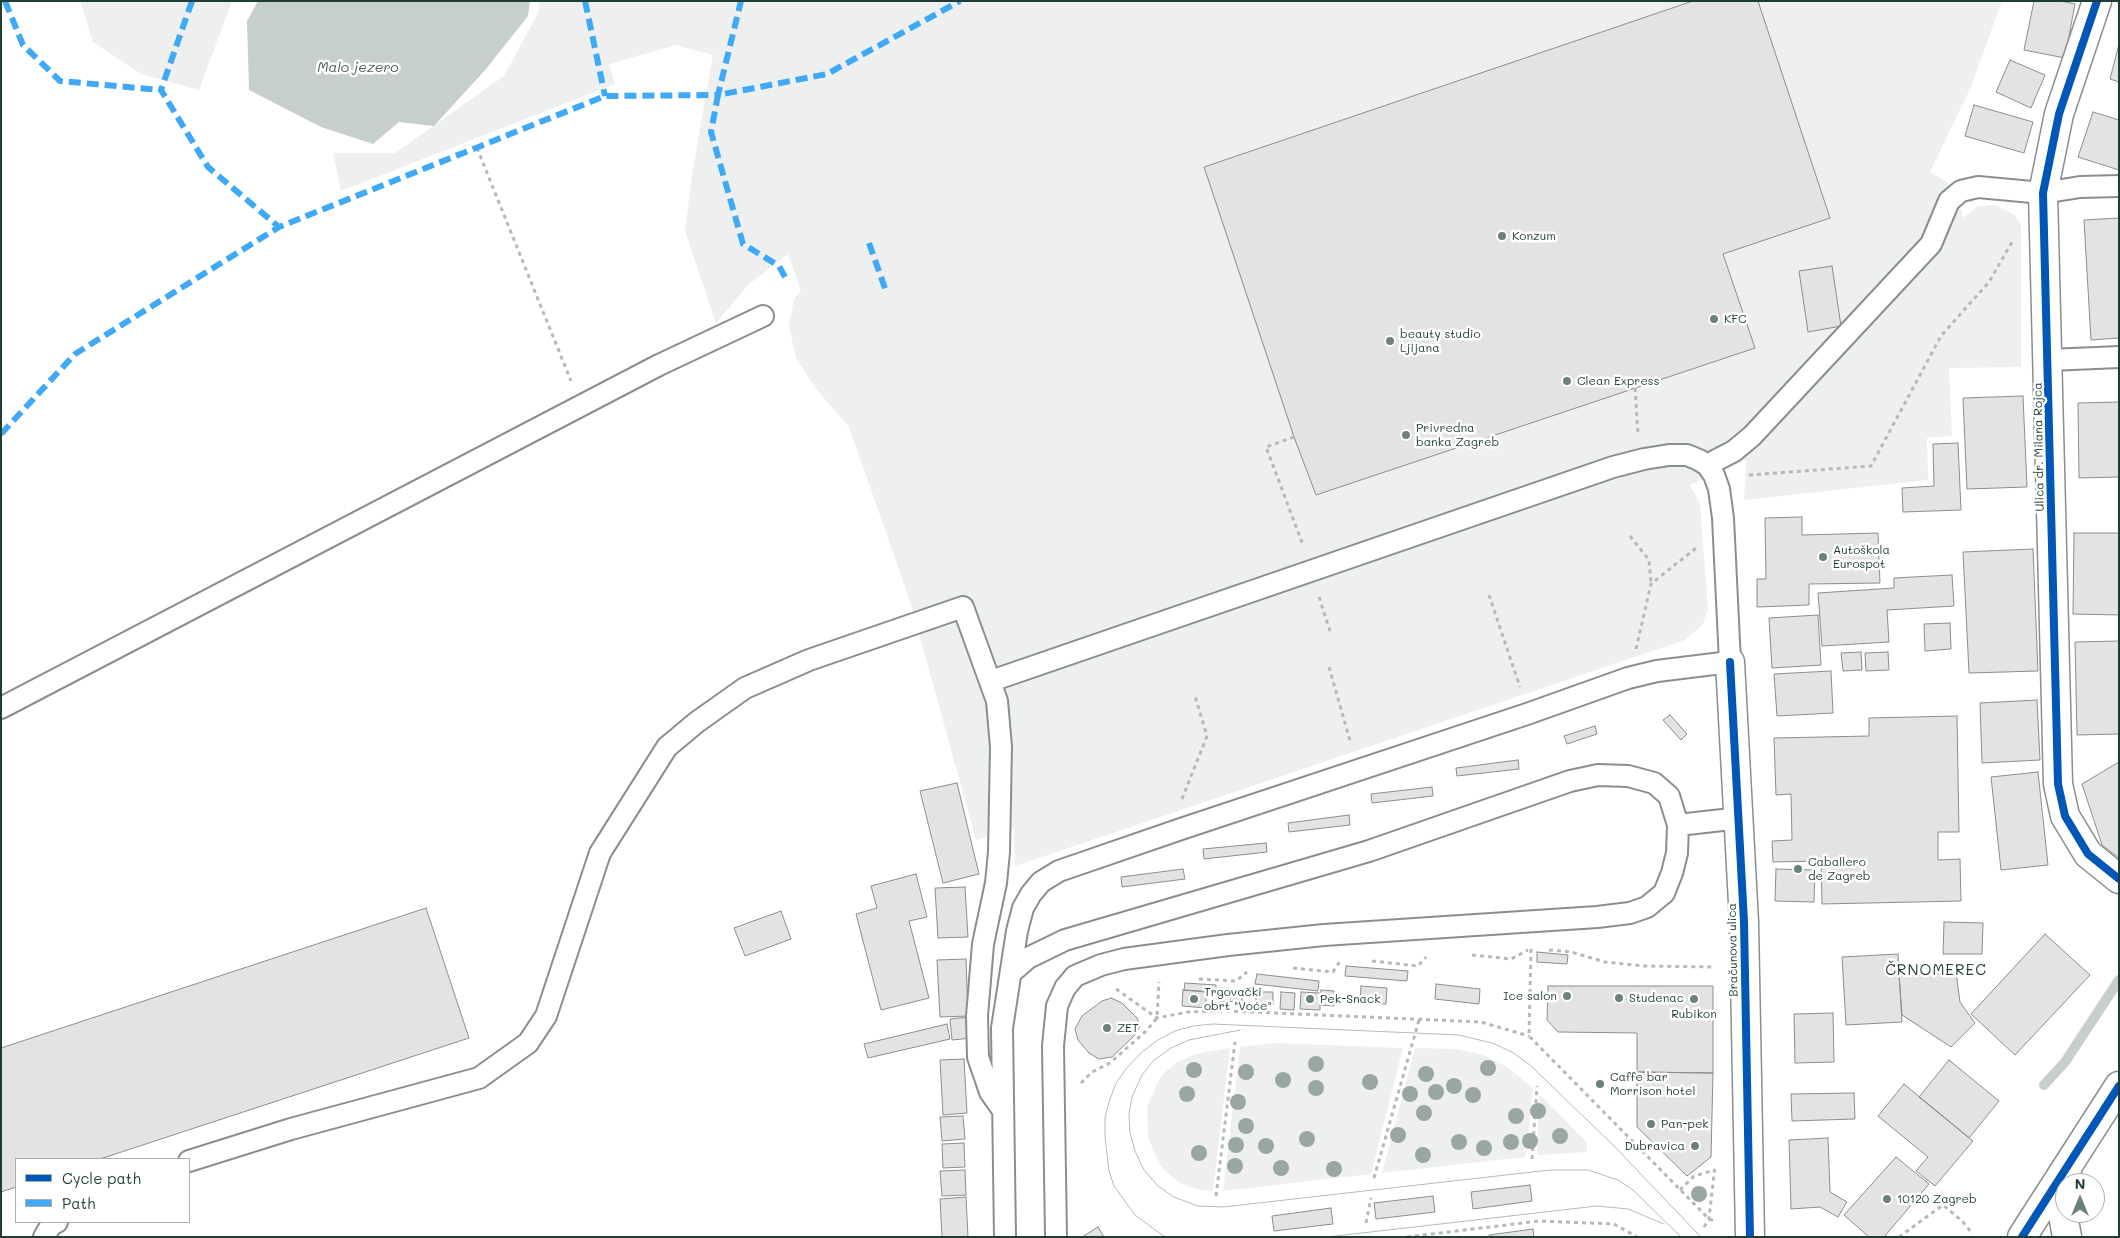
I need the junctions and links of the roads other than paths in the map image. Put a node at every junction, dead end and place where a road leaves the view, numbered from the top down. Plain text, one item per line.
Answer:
1 (2097, 1) edge
2 (2119, 186) edge
3 (2043, 193) junction
4 (763, 316) dead end
5 (2119, 357) edge
6 (2049, 360) junction
7 (1707, 465) junction
8 (1730, 662) junction
9 (991, 681) junction
10 (1, 708) edge
11 (1740, 818) junction
12 (1678, 825) junction
13 (2119, 879) edge
14 (1012, 972) junction
15 (2119, 1086) edge
16 (1002, 1109) junction
17 (190, 1161) edge
18 (2070, 1161) junction
19 (55, 1223) edge
20 (44, 1237) edge
21 (1004, 1237) edge
22 (1056, 1237) edge
23 (1750, 1237) edge
24 (2022, 1237) edge
25 (2067, 1237) edge

1 - 3 street, Ulica dr. Milana Rojca
2 - 3 lane
3 - 6 street, Ulica dr. Milana Rojca
3 - 7 lane
4 - 10 lane
5 - 6 lane
6 - 13 street, Ulica dr. Milana Rojca
7 - 8 lane
7 - 9 lane
8 - 11 street, Bračunova ulica
8 - 14 lane
9 - 16 lane
9 - 17 lane
11 - 12 lane
11 - 23 street, Bračunova ulica
12 - 14 lane
12 - 22 lane
14 - 16 lane
15 - 18 street
16 - 21 lane
18 - 24 street
18 - 25 street
19 - 20 lane

